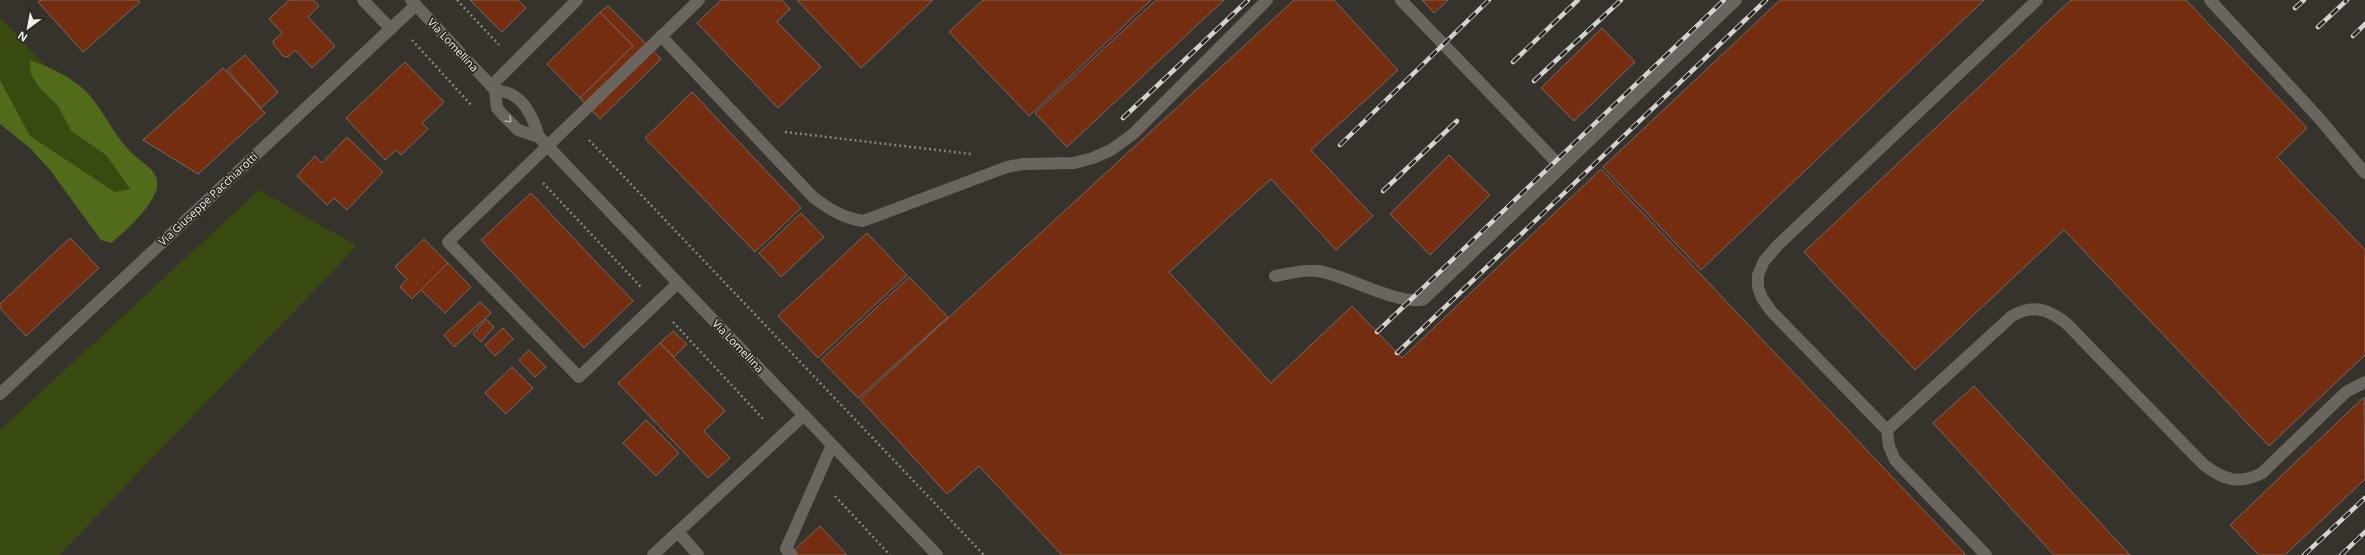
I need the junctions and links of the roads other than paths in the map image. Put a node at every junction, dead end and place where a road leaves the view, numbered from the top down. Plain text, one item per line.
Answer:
1 (363, 0) edge
2 (577, 0) edge
3 (699, 0) edge
4 (1267, 0) edge
5 (1401, 0) edge
6 (1736, 0) edge
7 (2037, 0) edge
8 (2210, 0) edge
9 (414, 3) edge
10 (394, 26) junction
11 (661, 36) junction
12 (493, 88) junction
13 (539, 137) junction
14 (548, 146) junction
15 (1561, 167) junction
16 (2365, 173) edge
17 (1275, 276) dead end
18 (678, 283) junction
19 (2365, 382) edge
20 (0, 394) edge
21 (804, 415) junction
22 (1887, 430) junction
23 (832, 444) junction
24 (678, 532) junction
25 (653, 555) edge
26 (698, 555) edge
27 (792, 555) edge
28 (937, 555) edge
29 (1986, 555) edge

1 - 10 main road
2 - 12 main road
3 - 11 main road
4 - 11 main road
5 - 15 main road
6 - 15 main road
7 - 22 main road
8 - 16 main road
9 - 10 main road, Via Giuseppe Pacchiarotti
9 - 12 main road, Via Lomellina
10 - 20 main road, Via Giuseppe Pacchiarotti
11 - 14 main road
12 - 13 main road, Via Lomellina
12 -> 13 main road, Via Lomellina
13 - 14 main road, Via Lomellina
14 - 18 main road, Via Lomellina
14 - 18 main road
15 - 17 main road
18 - 21 main road, Via Lomellina
19 - 22 main road
21 - 23 main road, Via Lomellina
21 - 24 main road
22 - 29 main road
23 - 27 main road
23 - 28 main road, Via Lomellina
24 - 25 main road
24 - 26 main road

